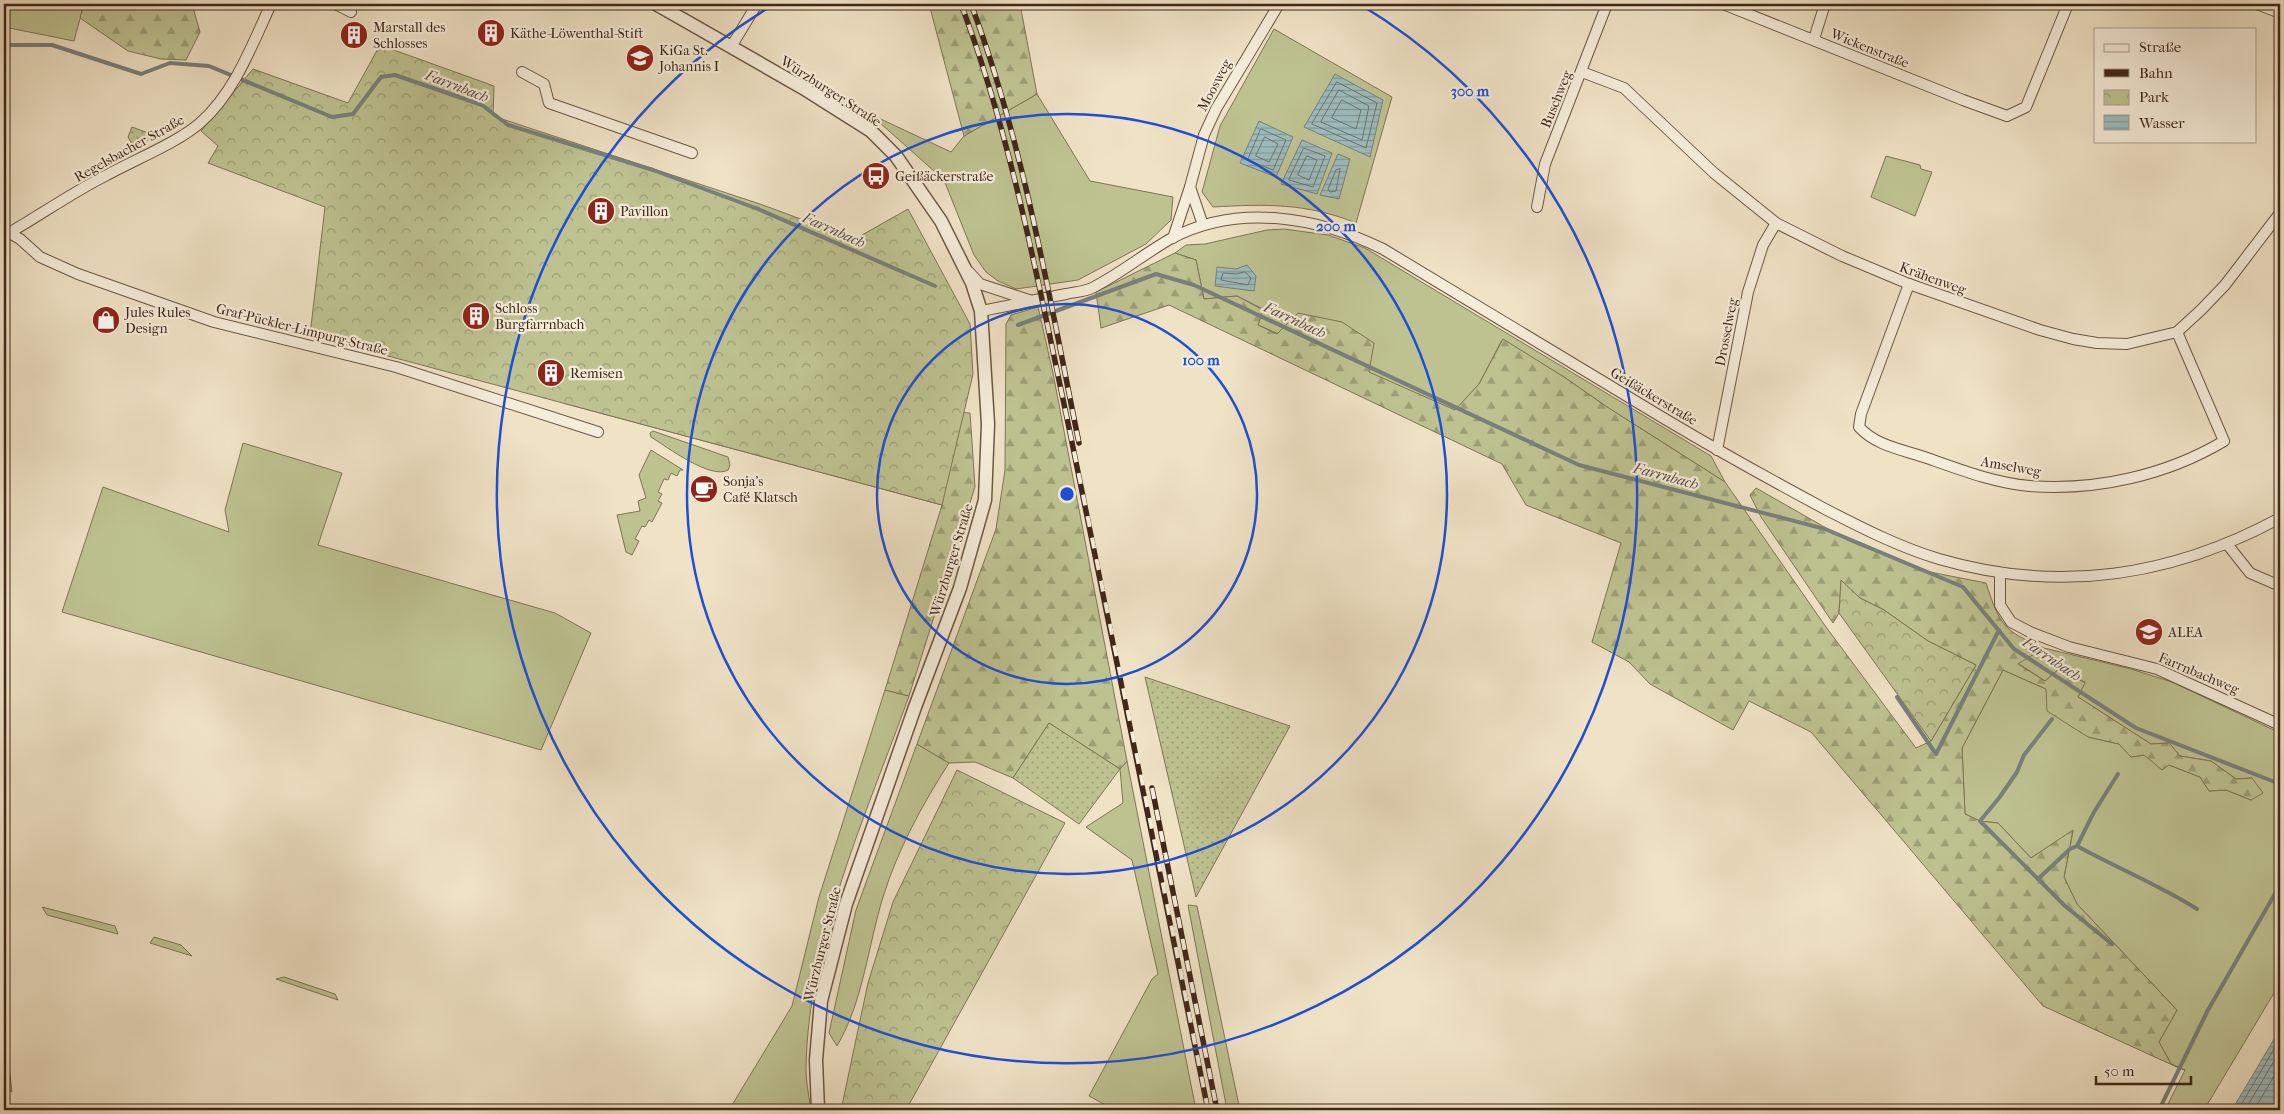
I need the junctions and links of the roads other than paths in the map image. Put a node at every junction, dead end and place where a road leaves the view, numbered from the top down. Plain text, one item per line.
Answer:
1 (271, 4) edge
2 (336, 4) edge
3 (656, 4) edge
4 (757, 4) edge
5 (1279, 4) edge
6 (1607, 4) edge
7 (1723, 4) edge
8 (1826, 4) edge
9 (2068, 4) edge
10 (2257, 4) edge
11 (351, 12) dead end
12 (2280, 13) edge
13 (1814, 39) junction
14 (731, 47) junction
15 (522, 72) dead end
16 (1582, 72) junction
17 (692, 153) dead end
18 (1190, 187) junction
19 (1537, 207) dead end
20 (2280, 214) edge
21 (1776, 223) junction
22 (1203, 225) junction
23 (5, 234) edge
24 (1173, 238) junction
25 (964, 268) junction
26 (1909, 284) junction
27 (1033, 301) junction
28 (981, 311) junction
29 (2177, 332) junction
30 (598, 432) dead end
31 (1717, 450) junction
32 (2280, 518) edge
33 (2227, 544) junction
34 (2000, 573) junction
35 (2280, 586) edge
36 (2280, 725) edge
37 (818, 1110) edge

1 - 23 street, Regelsbacher Straße
2 - 11 street
3 - 14 street, Würzburger Straße
4 - 14 street
5 - 18 street, Moosweg
6 - 16 street, Buschweg
7 - 13 street, Wickenstraße
8 - 13 street
9 - 13 street, Wickenstraße
10 - 12 street
14 - 25 street, Würzburger Straße
15 - 17 street
16 - 19 street, Buschweg
16 - 21 street, Krähenweg
18 - 22 street
18 - 24 street, Moosweg
20 - 29 street, Krähenweg
21 - 26 street, Krähenweg
21 - 31 street, Drosselweg
22 - 24 street, Geißäckerstraße
22 - 31 street, Geißäckerstraße
23 - 30 street, Graf-Pückler-Limpurg-Straße
24 - 27 street, Geißäckerstraße
25 - 27 street, Geißäckerstraße
25 - 28 street, Würzburger Straße
26 - 29 street, Krähenweg
26 - 29 street, Amselweg
27 - 28 street, Geißäckerstraße
28 - 37 street, Würzburger Straße
31 - 34 street, Geißäckerstraße
32 - 33 street, Geißäckerstraße
33 - 34 street, Geißäckerstraße
33 - 35 street
34 - 36 street, Farrnbachweg

